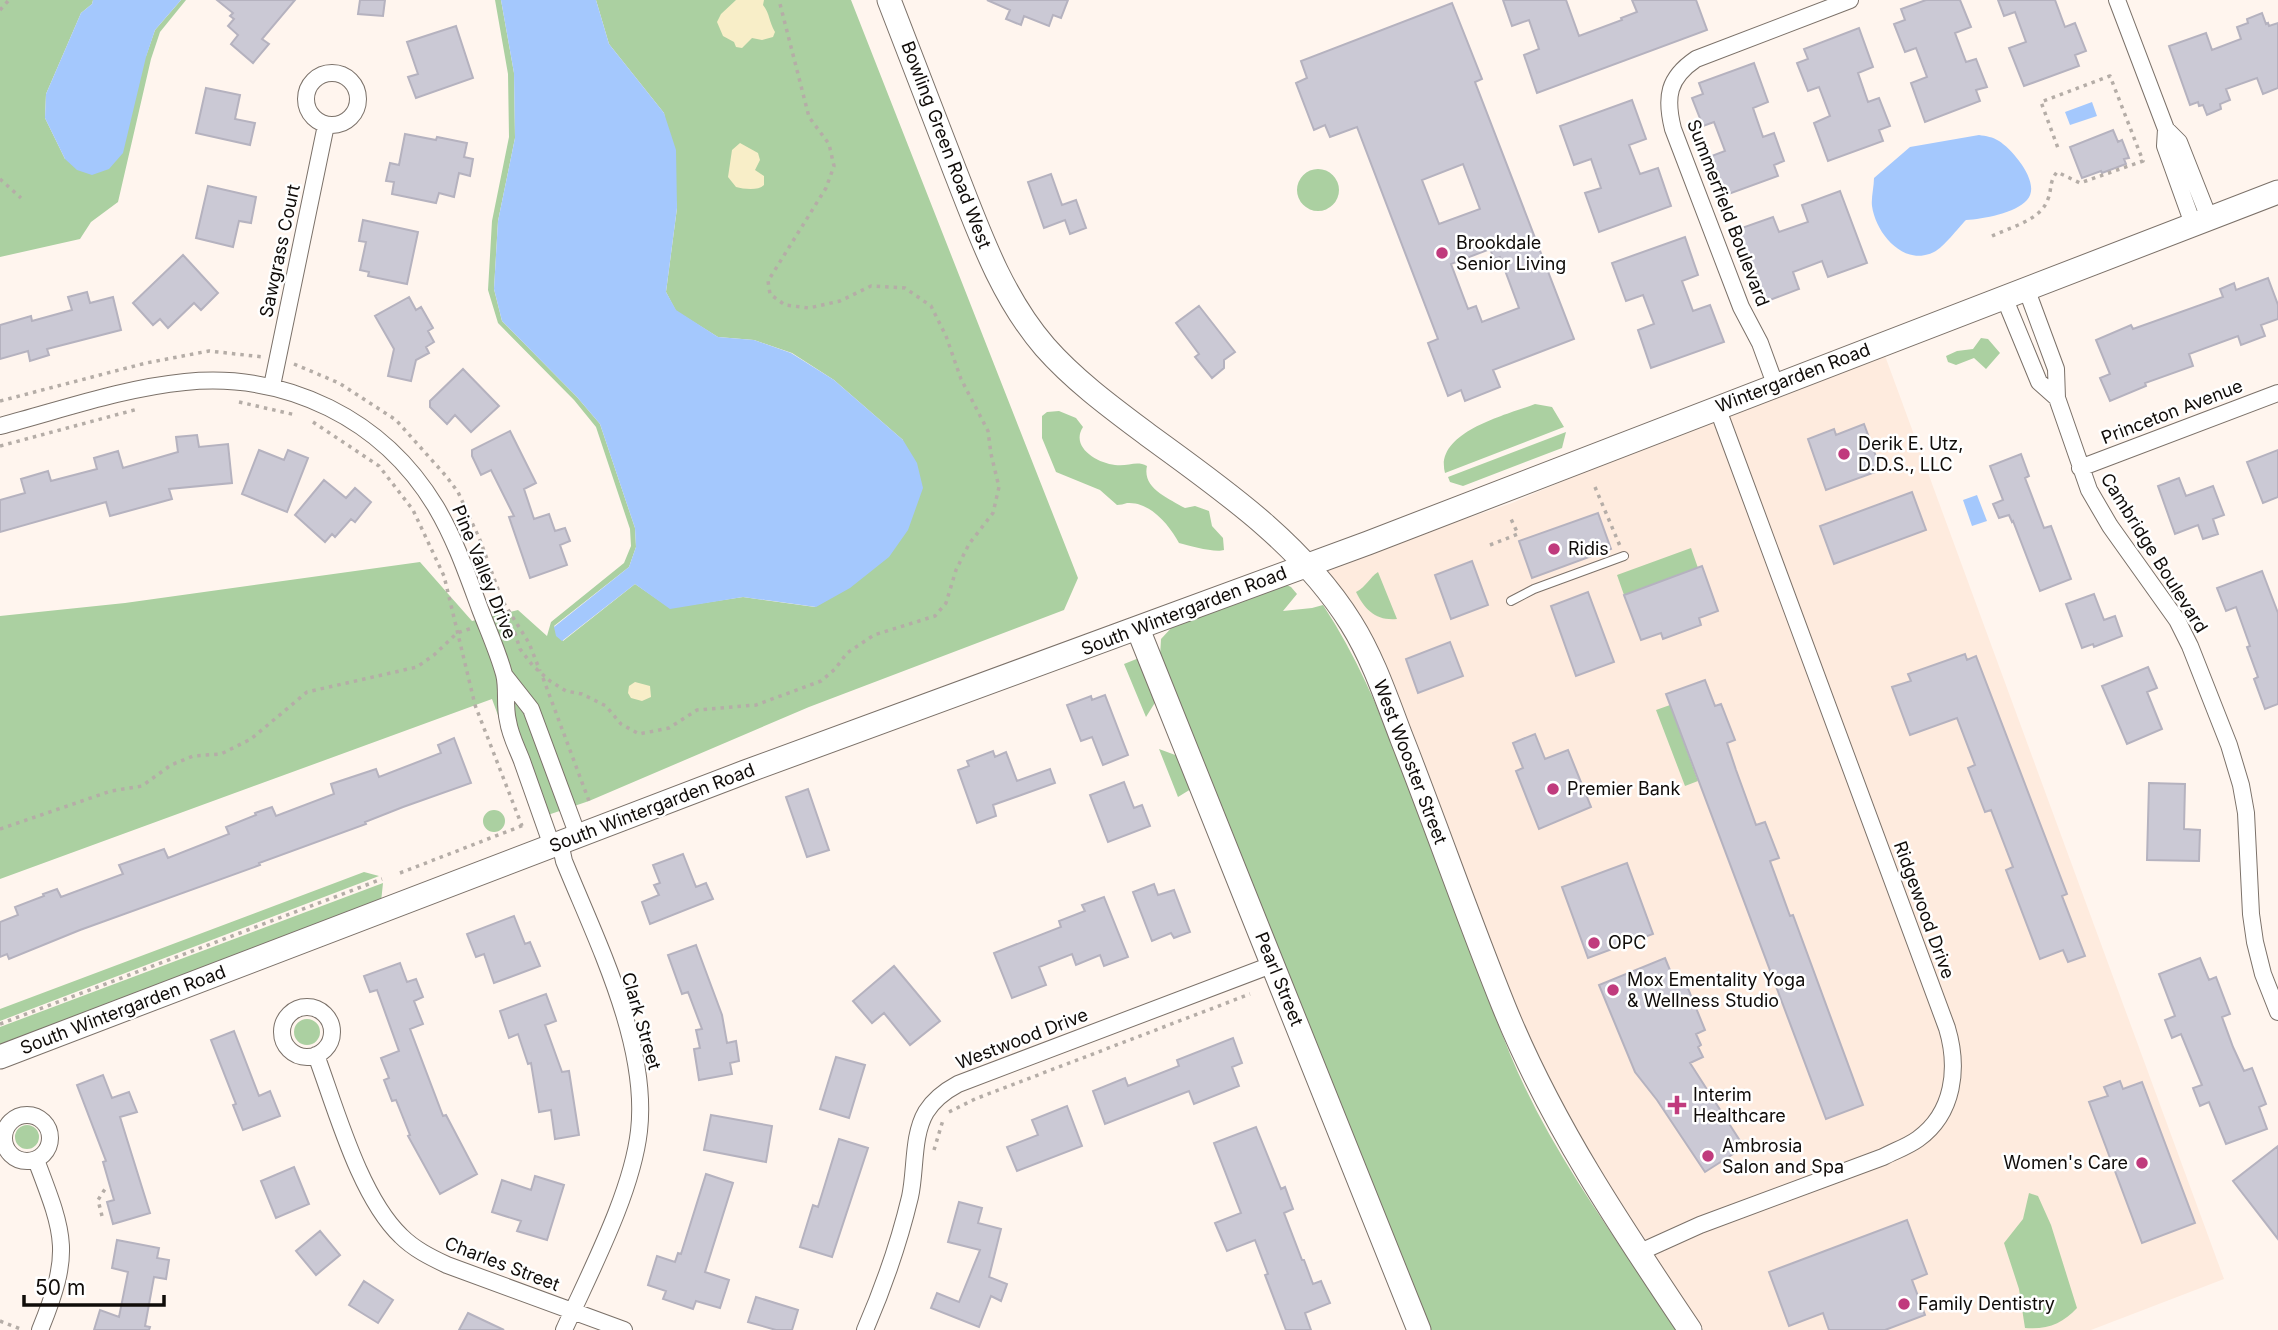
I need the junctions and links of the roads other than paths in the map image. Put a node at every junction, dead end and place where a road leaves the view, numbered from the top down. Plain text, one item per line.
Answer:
1 (889, 0) edge
2 (1850, 0) edge
3 (2117, 0) edge
4 (327, 125) dead end
5 (2278, 192) edge
6 (2201, 221) junction
7 (2026, 288) junction
8 (1005, 289) joint
9 (2004, 296) junction
10 (1775, 384) junction
11 (272, 386) junction
12 (2278, 393) edge
13 (2057, 398) junction
14 (1717, 407) junction
15 (0, 426) edge
16 (2080, 468) junction
17 (1624, 556) road end
18 (1308, 565) junction
19 (1511, 601) dead end
20 (1138, 629) junction
21 (505, 676) junction
22 (563, 842) junction
23 (1274, 964) junction
24 (2271, 971) edge
25 (2278, 1012) edge
26 (316, 1055) dead end
27 (0, 1057) edge
28 (36, 1160) dead end
29 (1638, 1253) junction
30 (573, 1311) junction
31 (40, 1330) edge
32 (565, 1330) edge
33 (624, 1330) edge
34 (865, 1330) edge
35 (1419, 1330) edge
36 (1690, 1330) edge

1 - 8 street, Bowling Green Road West
2 - 10 street, Summerfield Boulevard
3 - 6 street
4 - 11 street, Sawgrass Court
5 - 6 street, Wintergarden Road
6 - 7 street, Wintergarden Road
7 - 9 street, Wintergarden Road
7 - 13 street, Cambridge Boulevard
8 - 18 street, West Wooster Street
9 - 10 street, Wintergarden Road
9 - 13 street, Cambridge Boulevard
10 - 14 street, Wintergarden Road
11 - 15 street, Pine Valley Drive
11 - 21 street, Pine Valley Drive
12 - 16 street, Princeton Avenue
13 - 16 street, Cambridge Boulevard
14 - 18 street, Wintergarden Road
14 - 29 street, Ridgewood Drive
16 - 24 street, Cambridge Boulevard
17 - 19 lane
18 - 20 street, South Wintergarden Road
18 - 29 street, West Wooster Street
20 - 22 street, South Wintergarden Road
20 - 23 street, Pearl Street
21 - 22 street, Pine Valley Drive
21 - 22 street, Pine Valley Drive
22 - 27 street, South Wintergarden Road
22 - 30 street, Clark Street
23 - 34 street, Westwood Drive
23 - 35 street, Pearl Street
24 - 25 street, Cambridge Boulevard
26 - 30 street, Charles Street
28 - 31 street
29 - 36 street, West Wooster Street
30 - 32 street, Clark Street
30 - 33 street, Charles Street

